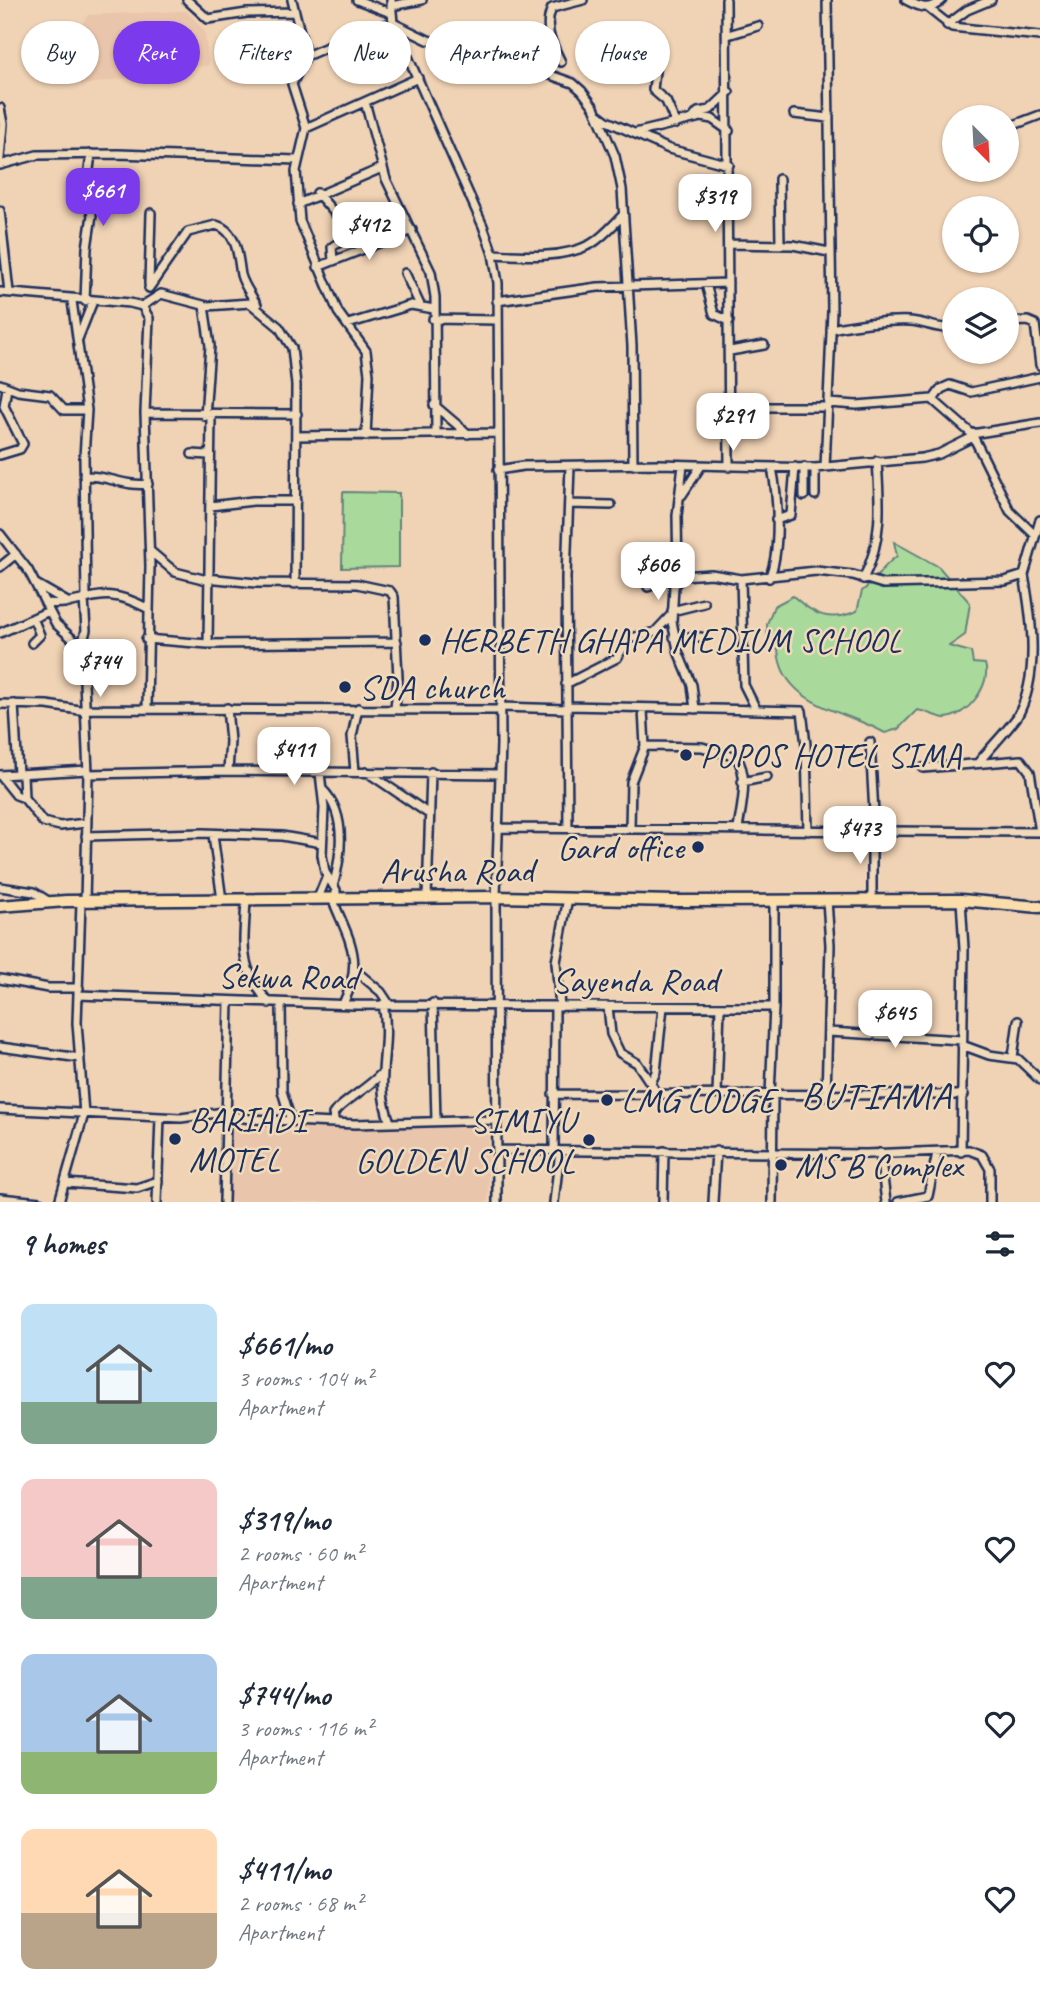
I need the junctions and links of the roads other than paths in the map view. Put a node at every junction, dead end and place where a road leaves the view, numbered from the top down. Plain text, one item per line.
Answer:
1 (187, 0) edge
2 (292, 0) edge
3 (357, 0) edge
4 (422, 0) edge
5 (583, 0) edge
6 (726, 0) edge
7 (827, 0) edge
8 (906, 0) edge
9 (942, 0) edge
10 (991, 0) edge
11 (564, 2) edge
12 (391, 6) edge
13 (928, 8) junction
14 (295, 12) junction
15 (297, 21) edge
16 (547, 21) edge
17 (947, 25) junction
18 (758, 26) dead end
19 (411, 32) edge
20 (728, 35) junction
21 (1040, 36) edge
22 (411, 63) edge
23 (418, 78) junction
24 (292, 84) edge
25 (654, 84) edge
26 (729, 92) junction
27 (365, 102) junction
28 (0, 108) edge
29 (596, 112) junction
30 (794, 114) dead end
31 (1040, 115) edge
32 (692, 118) junction
33 (829, 118) junction
34 (1019, 123) edge
35 (676, 124) junction
36 (306, 128) junction
37 (729, 131) junction
38 (635, 133) junction
39 (91, 154) junction
40 (0, 158) edge
41 (298, 160) junction
42 (0, 165) edge
43 (729, 165) junction
44 (382, 168) junction
45 (779, 179) dead end
46 (317, 193) junction
47 (298, 204) junction
48 (0, 211) edge
49 (151, 213) dead end
50 (623, 215) junction
51 (412, 230) junction
52 (355, 232) junction
53 (729, 244) junction
54 (780, 244) junction
55 (366, 248) junction
56 (829, 252) junction
57 (493, 254) junction
58 (333, 261) junction
59 (318, 267) junction
60 (405, 273) dead end
61 (728, 283) junction
62 (706, 284) junction
63 (628, 287) junction
64 (149, 288) junction
65 (0, 292) edge
66 (9, 292) junction
67 (151, 299) junction
68 (497, 300) junction
69 (72, 301) junction
70 (89, 301) junction
71 (420, 304) junction
72 (142, 306) junction
73 (204, 306) junction
74 (257, 306) junction
75 (434, 309) junction
76 (433, 319) junction
77 (497, 320) junction
78 (729, 321) junction
79 (1019, 321) edge
80 (348, 324) junction
81 (831, 330) junction
82 (942, 330) edge
83 (77, 340) junction
84 (765, 345) dead end
85 (730, 351) junction
86 (1040, 365) edge
87 (1040, 377) edge
88 (3, 386) edge
89 (933, 400) junction
90 (433, 405) junction
91 (828, 405) junction
92 (731, 407) junction
93 (87, 410) junction
94 (145, 413) junction
95 (296, 414) junction
96 (208, 416) junction
97 (1040, 423) edge
98 (498, 433) junction
99 (436, 434) junction
100 (468, 434) junction
101 (972, 435) junction
102 (297, 436) junction
103 (366, 436) junction
104 (192, 454) dead end
105 (0, 455) edge
106 (208, 455) junction
107 (877, 461) junction
108 (633, 465) junction
109 (683, 465) junction
110 (570, 466) junction
111 (701, 466) junction
112 (729, 467) junction
113 (794, 467) junction
114 (804, 467) junction
115 (825, 467) junction
116 (772, 468) junction
117 (815, 468) junction
118 (498, 470) junction
119 (84, 475) junction
120 (148, 484) junction
121 (815, 495) dead end
122 (804, 496) dead end
123 (680, 499) junction
124 (296, 501) junction
125 (569, 504) junction
126 (611, 505) dead end
127 (210, 506) junction
128 (776, 520) junction
129 (1040, 520) edge
130 (0, 534) edge
131 (1035, 535) junction
132 (150, 551) junction
133 (16, 554) junction
134 (0, 567) edge
135 (1024, 575) junction
136 (678, 577) junction
137 (769, 578) junction
138 (207, 579) junction
139 (741, 579) junction
140 (863, 579) junction
141 (37, 584) junction
142 (295, 584) junction
143 (648, 587) dead end
144 (85, 598) junction
145 (45, 603) junction
146 (69, 603) junction
147 (704, 603) dead end
148 (147, 608) junction
149 (49, 611) junction
150 (672, 612) junction
151 (33, 618) junction
152 (0, 633) edge
153 (674, 637) junction
154 (701, 637) dead end
155 (146, 639) junction
156 (397, 642) junction
157 (32, 643) dead end
158 (208, 644) junction
159 (81, 649) junction
160 (566, 684) junction
161 (0, 704) edge
162 (14, 704) junction
163 (147, 707) junction
164 (567, 707) junction
165 (227, 708) junction
166 (358, 708) junction
167 (395, 708) junction
168 (500, 709) junction
169 (695, 709) junction
170 (756, 709) junction
171 (86, 710) junction
172 (643, 710) junction
173 (870, 742) dead end
174 (645, 746) junction
175 (978, 763) junction
176 (923, 768) dead end
177 (228, 771) junction
178 (88, 772) junction
179 (355, 772) junction
180 (367, 772) junction
181 (431, 772) junction
182 (320, 773) junction
183 (20, 774) junction
184 (500, 774) junction
185 (0, 775) edge
186 (767, 777) dead end
187 (742, 782) junction
188 (322, 789) junction
189 (24, 798) junction
190 (429, 814) junction
191 (86, 823) junction
192 (498, 828) junction
193 (568, 828) junction
194 (630, 828) junction
195 (738, 829) junction
196 (808, 831) junction
197 (873, 831) junction
198 (1040, 832) edge
199 (213, 835) junction
200 (86, 836) junction
201 (322, 843) junction
202 (327, 876) junction
203 (334, 883) junction
204 (0, 887) edge
205 (496, 897) junction
206 (318, 898) junction
207 (334, 898) junction
208 (568, 898) junction
209 (246, 899) junction
210 (427, 899) junction
211 (222, 900) junction
212 (774, 900) junction
213 (827, 900) junction
214 (872, 900) junction
215 (961, 900) junction
216 (49, 902) junction
217 (83, 902) junction
218 (0, 906) edge
219 (1040, 907) edge
220 (356, 971) junction
221 (0, 979) edge
222 (79, 991) junction
223 (229, 1002) junction
224 (269, 1003) junction
225 (281, 1003) junction
226 (433, 1003) junction
227 (343, 1004) junction
228 (386, 1004) junction
229 (496, 1005) junction
230 (558, 1007) junction
231 (608, 1007) junction
232 (663, 1007) junction
233 (720, 1007) junction
234 (774, 1007) junction
235 (1017, 1021) dead end
236 (829, 1032) junction
237 (962, 1043) junction
238 (0, 1047) edge
239 (1013, 1057) junction
240 (80, 1058) junction
241 (382, 1073) junction
242 (1040, 1080) edge
243 (652, 1083) junction
244 (657, 1093) junction
245 (553, 1094) junction
246 (717, 1094) junction
247 (771, 1094) junction
248 (826, 1096) junction
249 (964, 1096) junction
250 (0, 1109) edge
251 (224, 1113) junction
252 (84, 1114) junction
253 (160, 1117) junction
254 (496, 1120) junction
255 (291, 1121) junction
256 (436, 1121) junction
257 (390, 1122) junction
258 (335, 1123) junction
259 (497, 1150) junction
260 (557, 1151) junction
261 (664, 1151) junction
262 (716, 1151) junction
263 (771, 1151) junction
264 (961, 1152) junction
265 (880, 1153) junction
266 (937, 1153) junction
267 (158, 1181) junction
268 (65, 1183) junction
269 (0, 1198) edge
270 (40, 1202) edge
271 (59, 1202) edge
272 (157, 1202) edge
273 (223, 1202) edge
274 (497, 1202) edge
275 (554, 1202) edge
276 (663, 1202) edge
277 (713, 1202) edge
278 (772, 1202) edge
279 (886, 1202) edge
280 (898, 1202) edge
281 (990, 1202) edge

1 - 14 street
2 - 14 street
3 - 12 street
4 - 12 street
5 - 11 street
6 - 20 street
7 - 33 street
8 - 13 street
9 - 13 street
10 - 17 street
11 - 16 street
13 - 17 street
14 - 15 street
17 - 21 street
18 - 20 street
19 - 29 street
20 - 26 street
22 - 23 street
23 - 27 street
23 - 57 street
24 - 36 street
25 - 35 street
26 - 32 street
26 - 37 street
27 - 36 street
27 - 44 street
28 - 40 street
29 - 38 street
29 - 50 street
30 - 33 street
31 - 34 street
32 - 35 street
32 - 37 street
33 - 56 street
35 - 38 street
36 - 41 street
37 - 43 street
38 - 43 street
39 - 41 street
39 - 42 street
39 - 70 street
41 - 47 street
43 - 53 street
44 - 46 street
44 - 51 street
45 - 54 street
46 - 47 street
46 - 52 street
47 - 59 street
48 - 66 street
49 - 64 street
50 - 57 street
50 - 63 street
51 - 55 street
51 - 75 street
52 - 55 street
52 - 58 street
53 - 54 street
53 - 61 street
54 - 56 street
55 - 58 street
56 - 81 street
57 - 68 street
58 - 59 street
59 - 80 street
60 - 71 street
61 - 62 street
61 - 78 street
62 - 63 street
62 - 78 street
63 - 68 street
63 - 108 street
64 - 67 street
64 - 74 street
65 - 66 street
66 - 69 street
67 - 72 street
67 - 73 street
68 - 77 street
69 - 70 street
69 - 83 street
70 - 72 street
70 - 83 street
71 - 75 street
71 - 80 street
72 - 94 street
73 - 74 street
73 - 96 street
74 - 95 street
75 - 76 street
76 - 77 street
76 - 90 street
77 - 98 street
78 - 85 street
79 - 86 street
80 - 103 street
81 - 82 street
81 - 91 street
83 - 93 street
84 - 85 street
85 - 92 street
87 - 89 street
88 - 93 street
88 - 105 street
89 - 91 street
89 - 101 street
90 - 99 street
90 - 100 street
91 - 92 street
91 - 115 street
92 - 112 street
93 - 119 street
94 - 96 street
94 - 120 street
95 - 96 street
95 - 102 street
96 - 106 street
97 - 101 street
98 - 100 street
98 - 118 street
99 - 100 street
99 - 103 street
101 - 107 street
101 - 131 street
102 - 103 street
102 - 124 street
104 - 106 street
106 - 127 street
107 - 115 street
107 - 140 street
108 - 109 street
108 - 110 street
109 - 111 street
109 - 123 street
110 - 118 street
110 - 125 street
111 - 112 street
111 - 123 street
112 - 116 street
113 - 114 street
113 - 116 street
113 - 128 street
114 - 117 street
114 - 122 street
115 - 117 street
116 - 128 street
117 - 121 street
118 - 168 street
119 - 120 street
119 - 144 street
120 - 132 street
123 - 136 street
124 - 127 street
124 - 142 street
125 - 126 street
125 - 160 street
127 - 138 street
128 - 137 street
129 - 131 street
130 - 133 street
131 - 135 street
132 - 138 street
132 - 148 street
133 - 134 street
133 - 141 street
135 - 140 street
135 - 175 street
136 - 139 street
136 - 143 street
136 - 150 street
137 - 139 street
137 - 140 street
138 - 142 street
138 - 158 street
139 - 170 street
141 - 145 street
141 - 146 street
142 - 156 street
144 - 146 street
144 - 148 street
144 - 159 street
145 - 146 street
145 - 149 street
147 - 150 street
148 - 155 street
149 - 151 street
149 - 159 street
150 - 153 street
150 - 160 street
151 - 152 street
151 - 157 street
153 - 154 street
153 - 169 street
155 - 158 street
155 - 163 street
156 - 158 street
156 - 167 street
159 - 171 street
160 - 164 street
161 - 162 street
162 - 171 street
162 - 183 street
163 - 165 street
163 - 171 street
164 - 168 street
164 - 172 street
164 - 193 street
165 - 166 street
165 - 177 street
166 - 167 street
166 - 179 street
167 - 168 street
168 - 184 street
169 - 170 street
169 - 172 street
170 - 196 street
171 - 178 street
172 - 174 street
173 - 197 street
174 - 187 street
174 - 194 street
175 - 176 street
175 - 198 street
177 - 178 street
177 - 182 street
178 - 183 street
178 - 191 street
179 - 180 street
179 - 182 street
180 - 181 street
180 - 190 street
181 - 184 street
181 - 190 street
182 - 188 street
183 - 185 street
183 - 189 street
184 - 192 street
185 - 189 street
186 - 187 street
187 - 195 street
188 - 201 street
188 - 203 street
189 - 191 street
190 - 210 street
191 - 200 street
192 - 193 street
192 - 205 street
193 - 194 street
194 - 195 street
195 - 196 street
196 - 197 street
197 - 198 street
197 - 214 street
199 - 200 street
199 - 201 street
199 - 211 street
200 - 217 street
201 - 202 street
202 - 203 street
202 - 206 street
203 - 207 street
204 - 216 street
205 - 208 main road, Arusha Road
205 - 210 main road, Arusha Road
205 - 229 street
206 - 207 main road, Arusha Road
206 - 209 main road, Arusha Road
207 - 210 main road, Arusha Road
207 - 220 street
208 - 212 main road, Arusha Road
208 - 230 street
209 - 211 main road, Arusha Road
209 - 224 street
211 - 217 main road, Arusha Road
212 - 213 main road, Arusha Road
212 - 234 street
213 - 214 main road, Arusha Road
213 - 236 street
214 - 215 main road, Arusha Road
215 - 219 main road, Arusha Road
215 - 237 street
216 - 217 main road, Arusha Road
216 - 218 main road, Arusha Road
217 - 222 street
220 - 227 street
220 - 228 street
221 - 222 street, Sekwa Road
222 - 223 street, Sekwa Road
222 - 240 street
223 - 224 street, Sekwa Road
223 - 251 street
224 - 225 street, Sekwa Road
225 - 227 street, Sekwa Road
225 - 255 street
226 - 228 street, Sekwa Road
226 - 229 street, Sekwa Road
226 - 256 street
227 - 228 street, Sekwa Road
228 - 241 street
229 - 230 street, Sayenda Road
229 - 254 street
230 - 231 street, Sayenda Road
230 - 245 street
231 - 232 street, Sayenda Road
231 - 243 street
232 - 233 street, Sayenda Road
232 - 243 street
233 - 234 street, Sayenda Road
233 - 246 street
234 - 247 street
235 - 239 street
236 - 237 street
236 - 248 street
237 - 239 street
237 - 249 street
238 - 240 street
239 - 242 street
240 - 252 street
241 - 257 street
241 - 258 street
243 - 244 street
244 - 245 street
244 - 246 street
245 - 260 street
246 - 247 street
247 - 248 street
247 - 263 street
248 - 249 street
249 - 264 street
250 - 252 street
251 - 253 street
251 - 255 street
251 - 273 street
252 - 253 street
252 - 268 street
253 - 267 street
254 - 256 street
254 - 259 street
255 - 258 street
256 - 257 street
257 - 258 street
259 - 260 street
259 - 274 street
260 - 261 street
260 - 275 street
261 - 262 street
261 - 276 street
262 - 263 street
262 - 277 street
263 - 265 street
263 - 278 street
264 - 266 street
264 - 281 street
265 - 266 street
265 - 279 street
266 - 280 street
267 - 268 street
267 - 272 street
268 - 271 street
269 - 270 street

